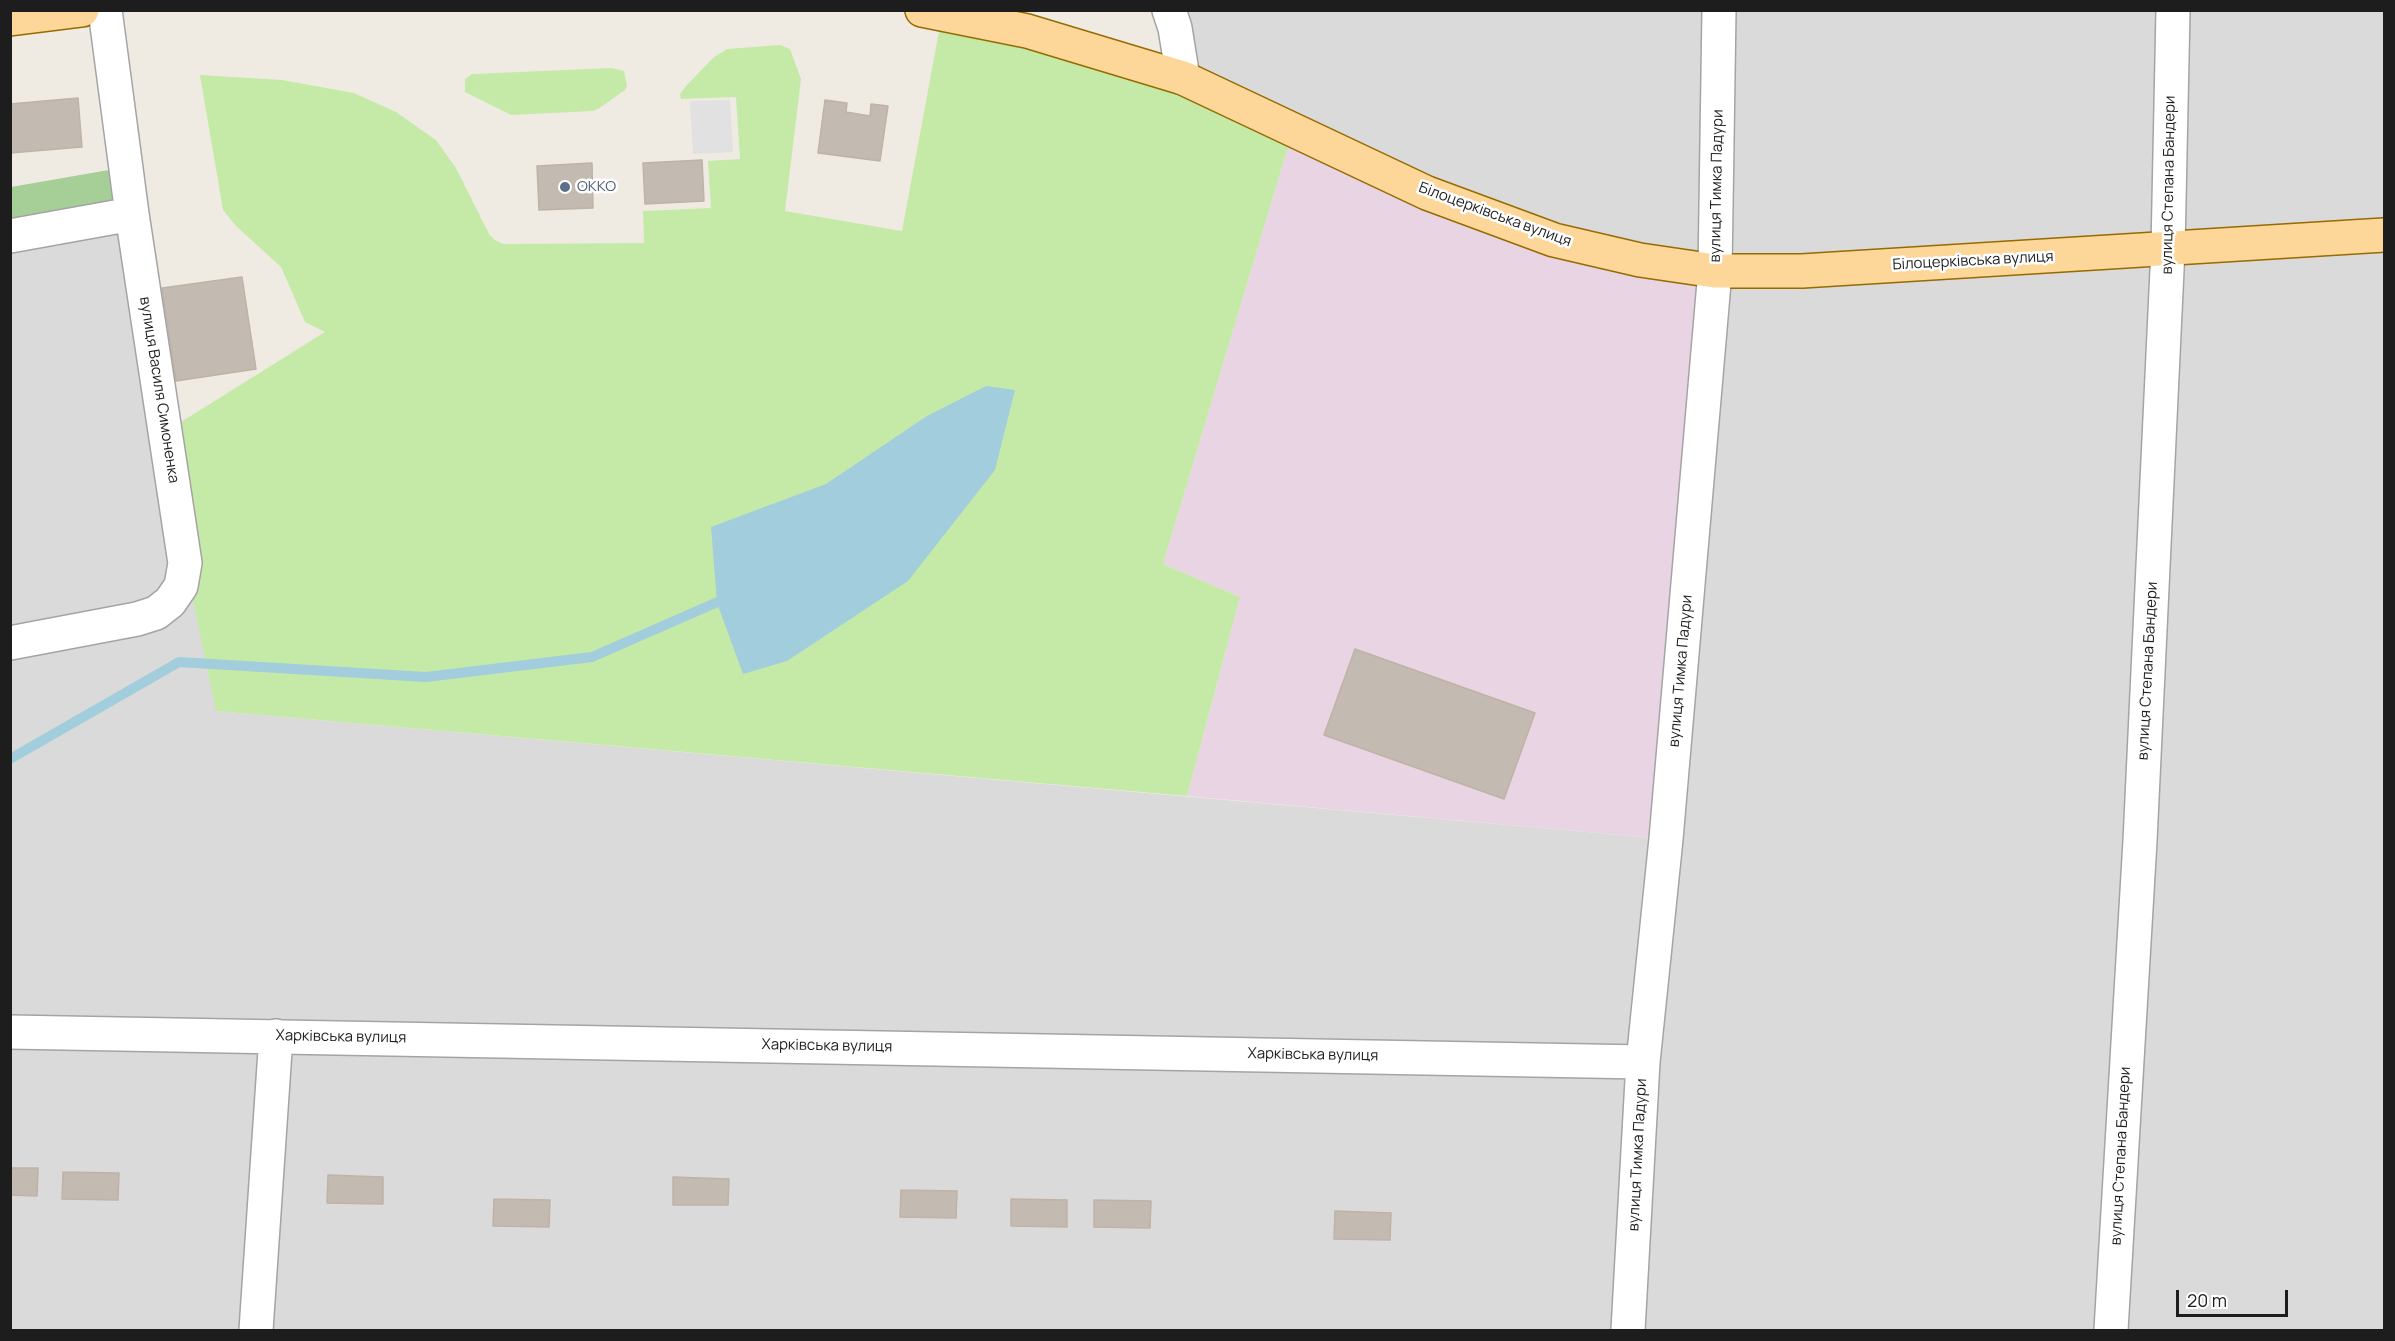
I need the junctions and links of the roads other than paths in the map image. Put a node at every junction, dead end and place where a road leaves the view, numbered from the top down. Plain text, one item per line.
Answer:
1 (82, 10) edge
2 (105, 10) edge
3 (922, 10) edge
4 (1169, 10) edge
5 (1719, 10) edge
6 (2173, 10) edge
7 (10, 19) edge
8 (1183, 78) junction
9 (132, 214) junction
10 (2385, 235) edge
11 (10, 236) edge
12 (2168, 249) junction
13 (1715, 271) junction
14 (10, 643) edge
15 (10, 1032) edge
16 (276, 1036) junction
17 (1643, 1062) junction
18 (255, 1330) edge
19 (1628, 1330) edge
20 (2111, 1330) edge

1 - 7 main road
2 - 9 street, вулиця Василя Симоненка
3 - 8 main road, Білоцерківська вулиця
4 - 8 street
5 - 13 street, вулиця Тимка Падури
6 - 12 street, вулиця Степана Бандери
8 - 13 main road, Білоцерківська вулиця
9 - 11 street
9 - 14 street, вулиця Василя Симоненка
10 - 12 main road, Білоцерківська вулиця
12 - 13 main road, Білоцерківська вулиця
12 - 20 street, вулиця Степана Бандери
13 - 17 street, вулиця Тимка Падури
15 - 16 street, Харківська вулиця
16 - 17 street, Харківська вулиця
16 - 18 street
17 - 19 street, вулиця Тимка Падури

